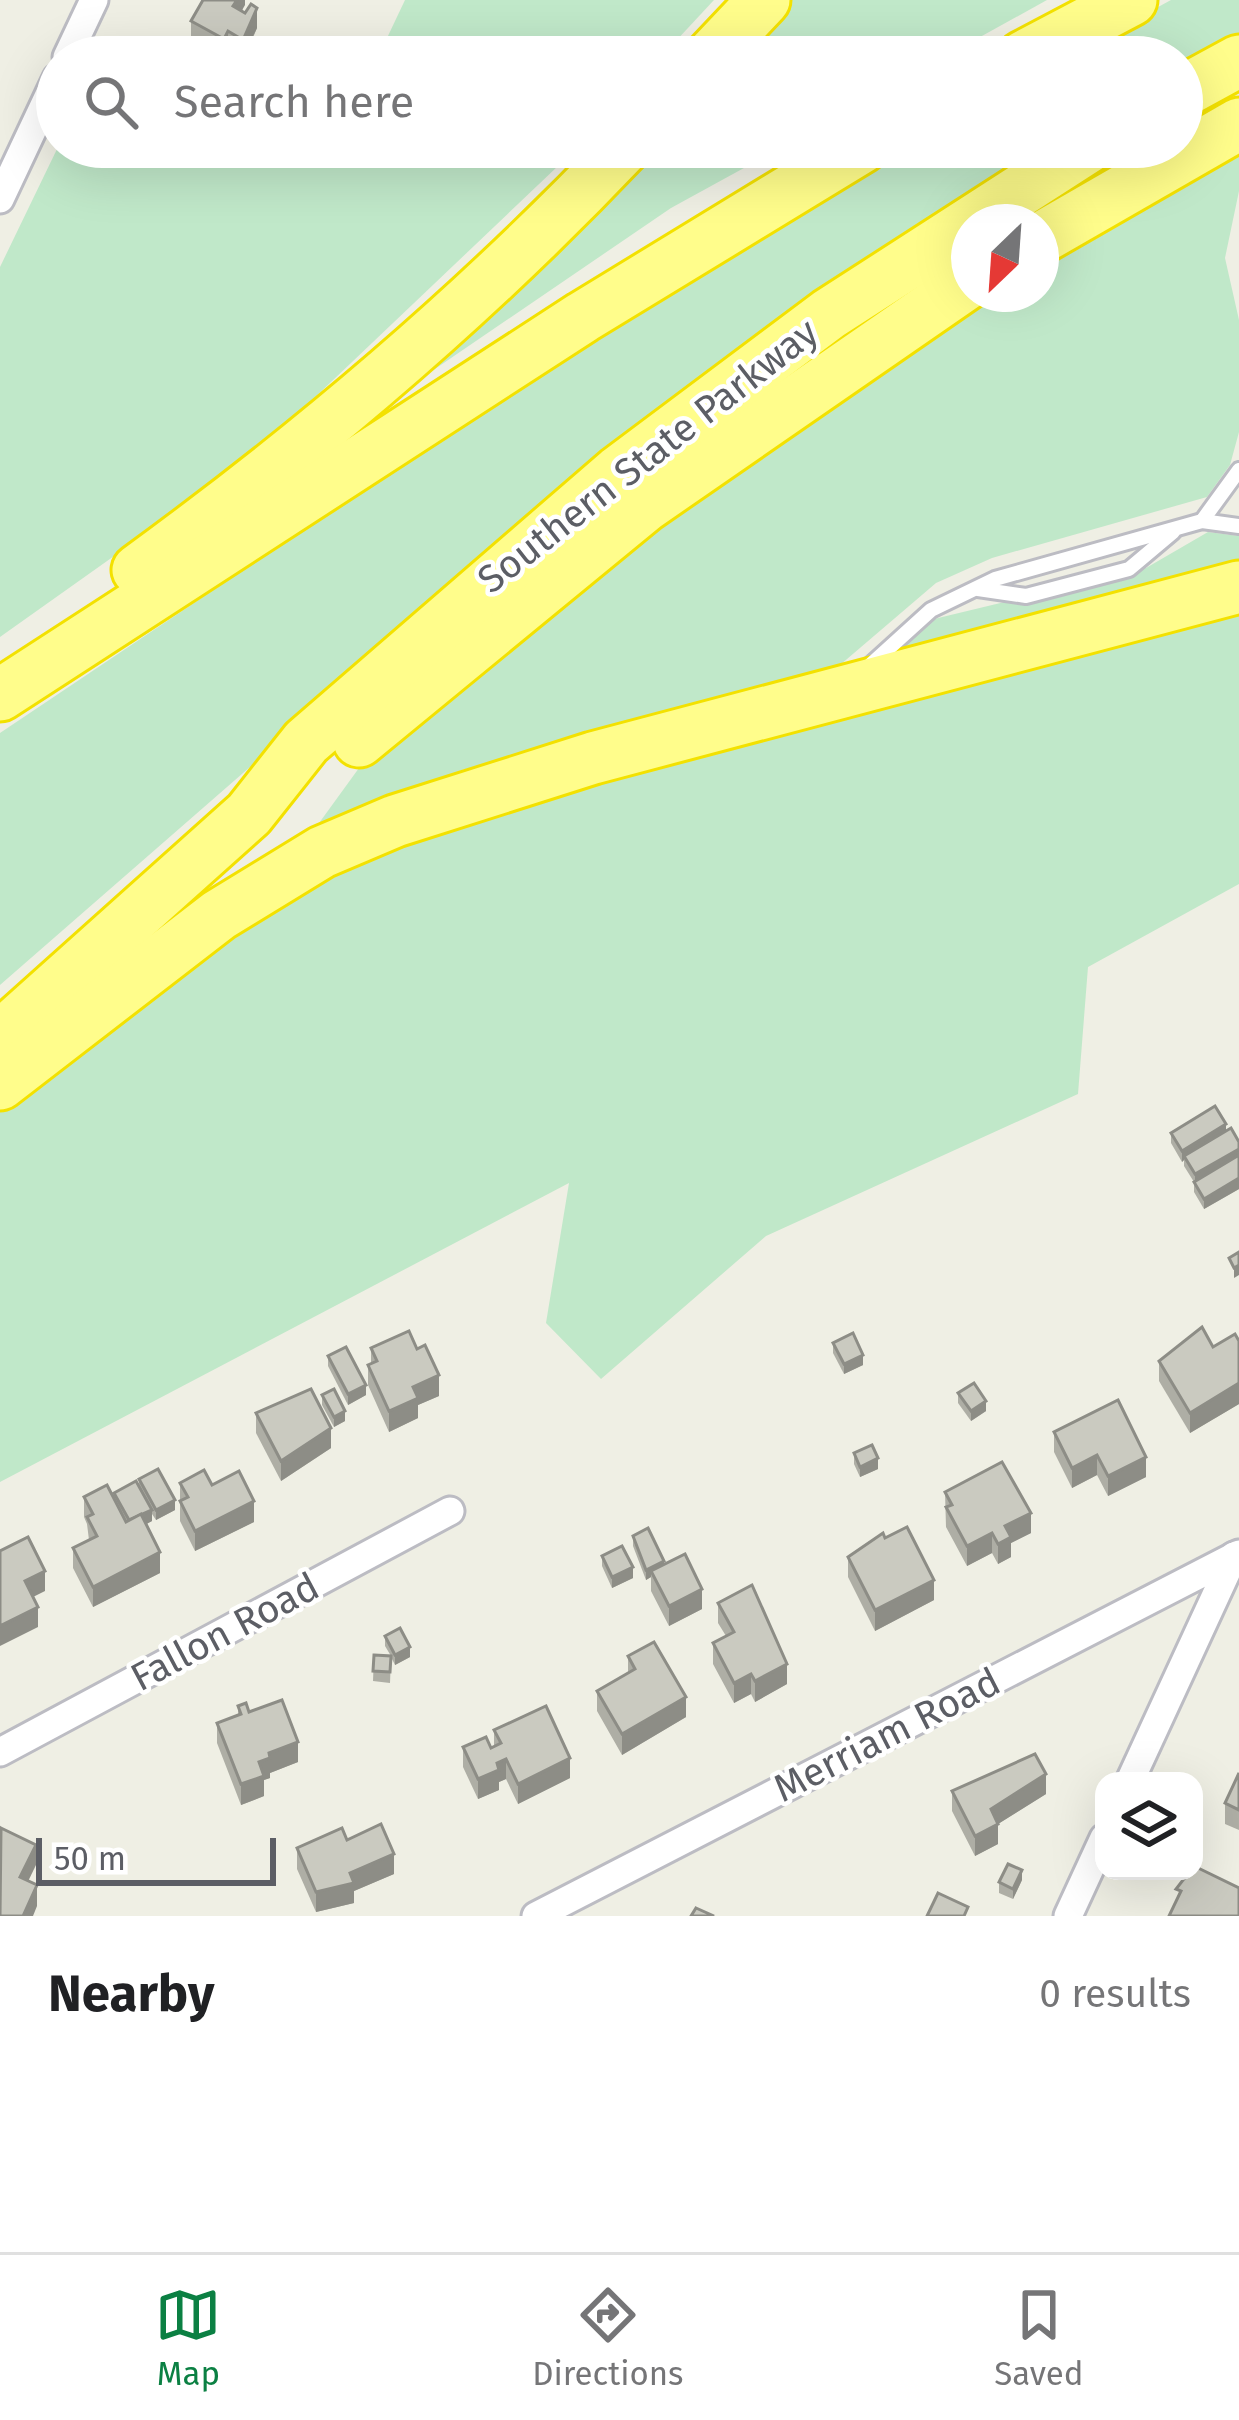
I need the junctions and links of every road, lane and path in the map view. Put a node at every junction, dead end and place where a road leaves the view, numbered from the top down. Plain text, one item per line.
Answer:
1 (94, 0) edge
2 (764, 0) edge
3 (1130, 0) edge
4 (77, 36) edge
5 (730, 36) edge
6 (1062, 36) edge
7 (1239, 61) edge
8 (1203, 81) edge
9 (36, 123) edge
10 (1239, 124) edge
11 (1203, 145) edge
12 (605, 168) edge
13 (828, 168) edge
14 (1055, 168) edge
15 (1163, 168) edge
16 (0, 199) edge
17 (1059, 228) edge
18 (951, 294) edge
19 (1239, 470) edge
20 (1202, 521) junction
21 (1239, 526) edge
22 (1177, 529) junction
23 (1239, 587) edge
24 (973, 588) junction
25 (0, 676) edge
26 (842, 693) junction
27 (0, 695) edge
28 (248, 814) junction
29 (0, 1036) edge
30 (0, 1084) edge
31 (450, 1511) dead end
32 (1237, 1555) edge
33 (0, 1752) edge
34 (1134, 1772) edge
35 (1095, 1858) edge
36 (536, 1916) edge
37 (1068, 1916) edge

1 - 4 street
2 - 5 highway
3 - 6 highway
7 - 8 highway
9 - 16 street
10 - 11 highway
12 - 25 highway
13 - 27 highway
14 - 28 highway, Southern State Parkway
15 - 17 highway
18 - 28 highway, Southern State Parkway
19 - 20 lane
20 - 21 lane
20 - 22 lane
22 - 24 lane
22 - 24 lane
23 - 26 highway
24 - 26 lane
26 - 30 highway
28 - 29 highway, Southern State Parkway
31 - 33 street, Fallon Road
32 - 34 street
32 - 36 street, Merriam Road
35 - 37 street

